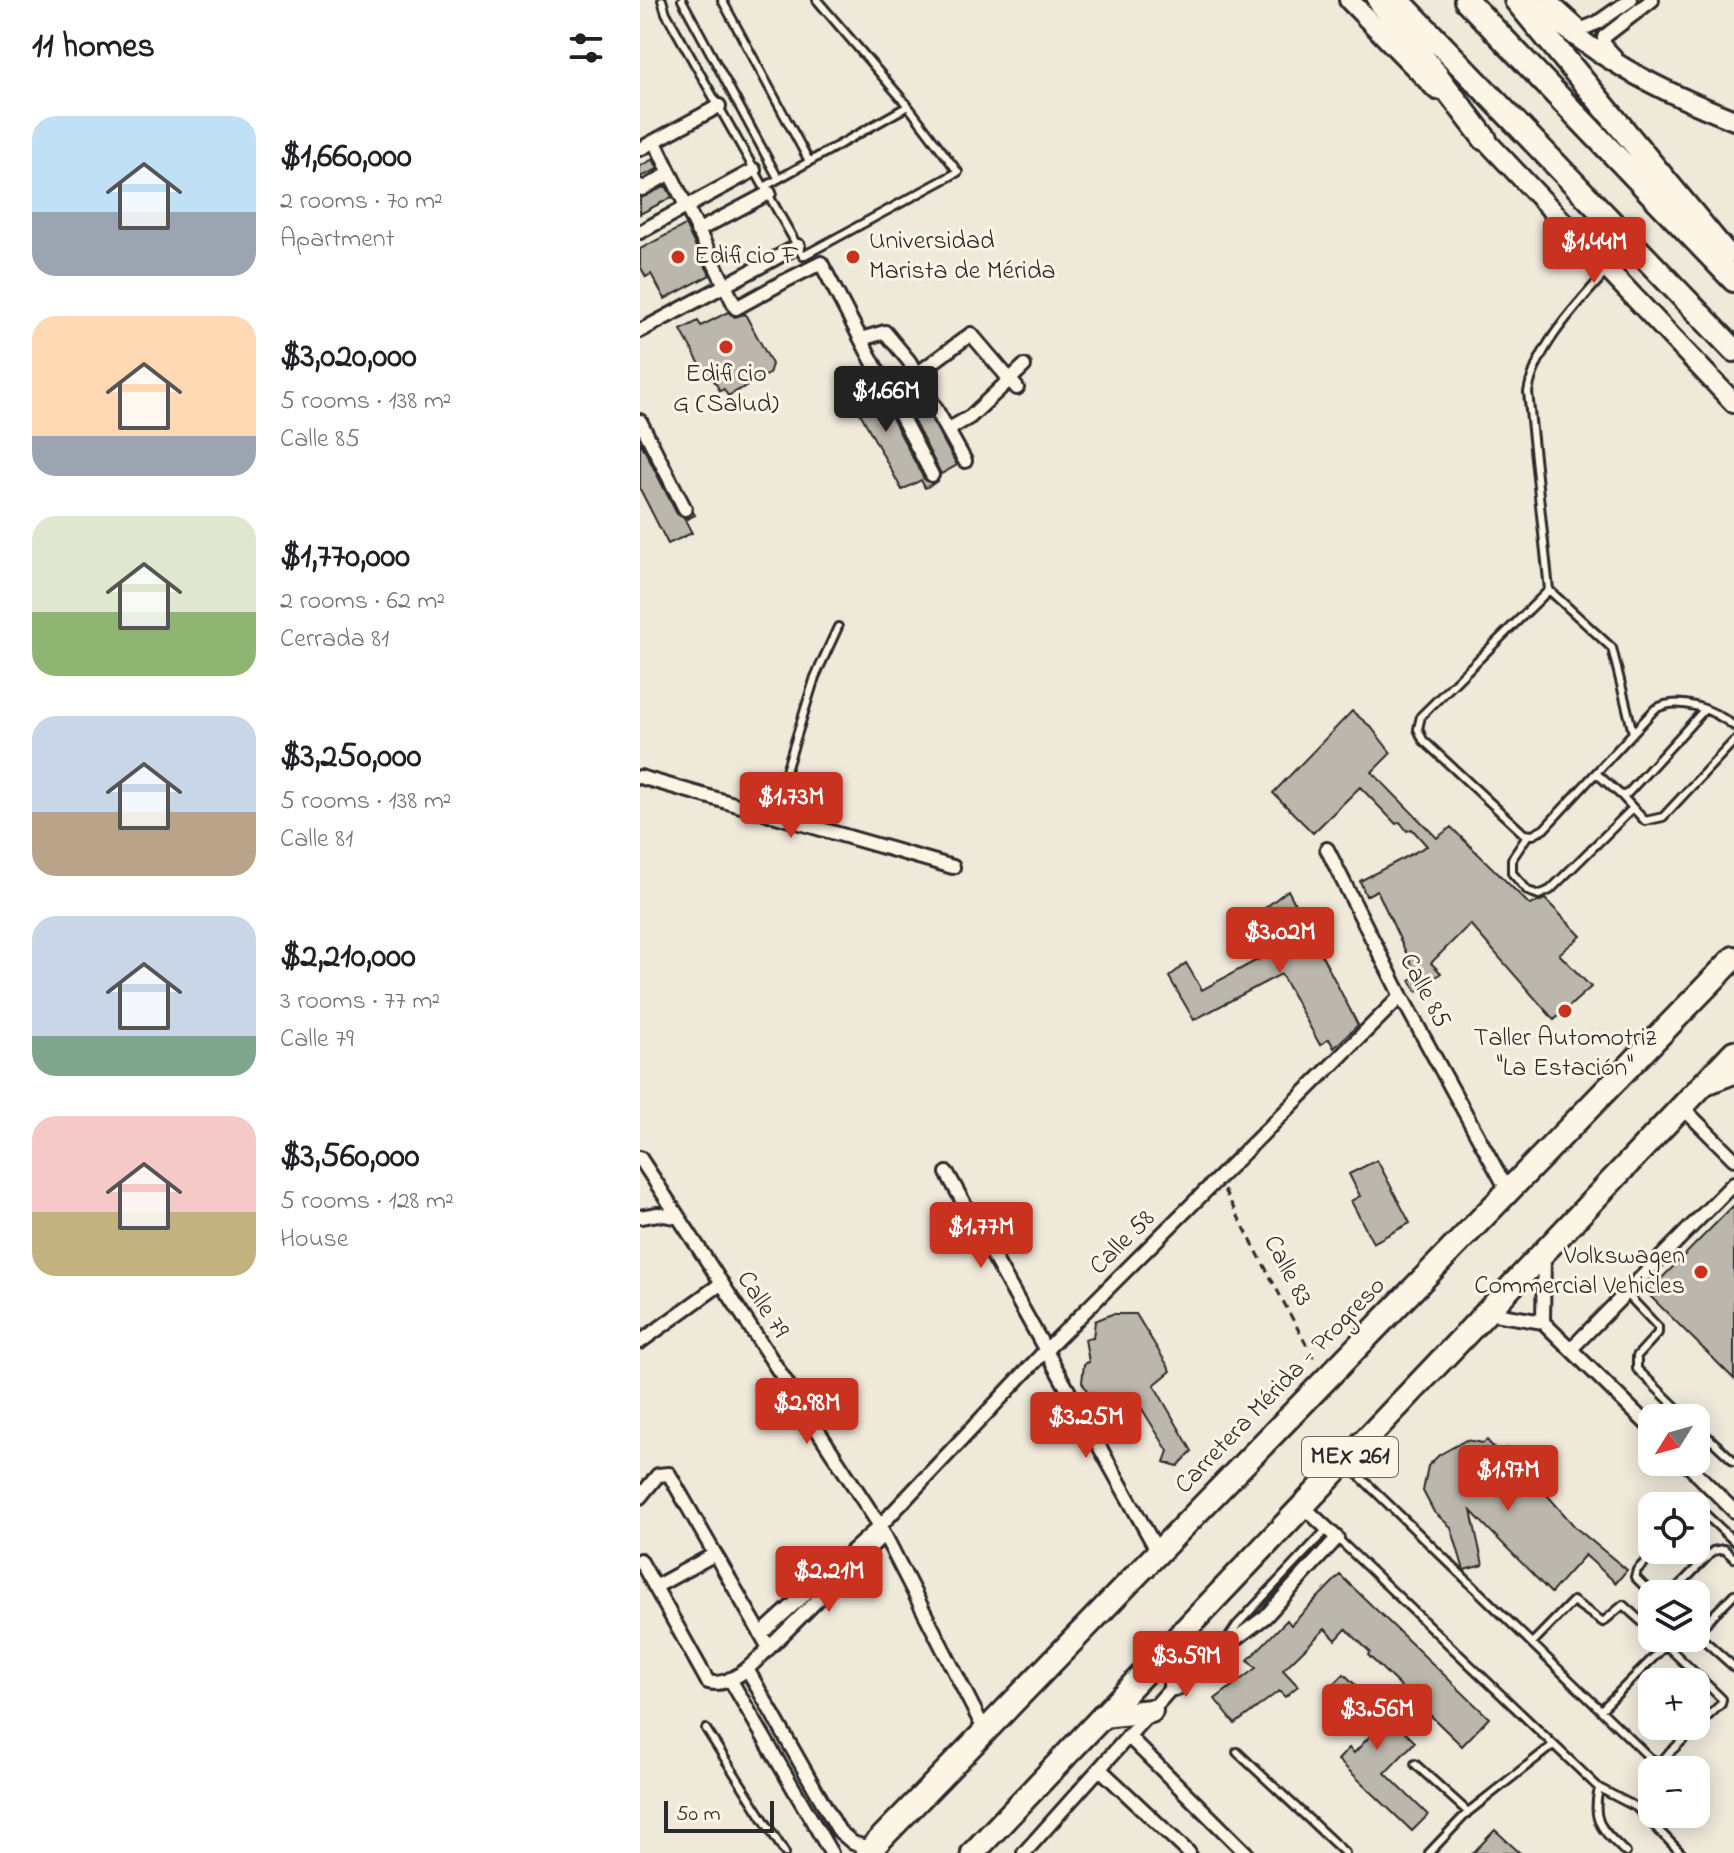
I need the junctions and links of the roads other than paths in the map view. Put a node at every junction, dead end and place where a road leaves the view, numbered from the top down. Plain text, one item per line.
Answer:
1 (662, 0) edge
2 (682, 0) edge
3 (722, 0) edge
4 (817, 0) edge
5 (1349, 0) edge
6 (1379, 0) edge
7 (1398, 0) edge
8 (1466, 0) edge
9 (1516, 0) edge
10 (1532, 0) edge
11 (1550, 0) edge
12 (1630, 0) edge
13 (1652, 0) edge
14 (1678, 98) junction
15 (719, 106) junction
16 (908, 106) junction
17 (1734, 120) edge
18 (1485, 139) junction
19 (655, 142) junction
20 (640, 149) edge
21 (809, 161) junction
22 (754, 170) junction
23 (670, 173) junction
24 (778, 178) junction
25 (641, 188) edge
26 (766, 190) junction
27 (685, 208) junction
28 (697, 231) junction
29 (640, 232) edge
30 (798, 246) junction
31 (1734, 267) edge
32 (1608, 269) junction
33 (1734, 280) edge
34 (725, 286) junction
35 (640, 331) edge
36 (861, 339) junction
37 (1734, 350) edge
38 (1024, 366) dead end
39 (917, 374) junction
40 (1017, 388) dead end
41 (1734, 403) edge
42 (640, 421) edge
43 (949, 429) junction
44 (965, 461) dead end
45 (932, 475) dead end
46 (685, 509) dead end
47 (1549, 590) junction
48 (838, 627) dead end
49 (1704, 710) junction
50 (1734, 726) edge
51 (1633, 733) junction
52 (1734, 741) edge
53 (1596, 773) junction
54 (640, 777) edge
55 (1622, 796) junction
56 (1632, 809) junction
57 (772, 816) junction
58 (1528, 835) junction
59 (1327, 849) dead end
60 (953, 867) dead end
61 (1734, 958) edge
62 (1401, 996) junction
63 (1734, 1052) edge
64 (1734, 1074) edge
65 (1702, 1086) junction
66 (1682, 1107) junction
67 (640, 1158) edge
68 (1734, 1159) edge
69 (947, 1173) dead end
70 (1734, 1183) edge
71 (1509, 1193) junction
72 (640, 1217) edge
73 (676, 1217) junction
74 (1544, 1255) junction
75 (722, 1283) junction
76 (1626, 1293) junction
77 (1488, 1313) junction
78 (1543, 1322) junction
79 (640, 1342) edge
80 (1571, 1349) junction
81 (1046, 1350) junction
82 (1673, 1404) edge
83 (1638, 1415) edge
84 (1710, 1438) edge
85 (1734, 1459) edge
86 (1345, 1462) junction
87 (1699, 1476) edge
88 (640, 1497) edge
89 (1303, 1506) junction
90 (1734, 1511) edge
91 (1710, 1519) edge
92 (882, 1530) junction
93 (1332, 1534) junction
94 (1734, 1541) edge
95 (1158, 1552) junction
96 (715, 1554) junction
97 (1734, 1558) edge
98 (640, 1560) edge
99 (1643, 1564) edge
100 (1638, 1580) edge
101 (1685, 1580) edge
102 (655, 1587) junction
103 (1734, 1594) edge
104 (1638, 1618) edge
105 (1183, 1631) junction
106 (761, 1634) junction
107 (1533, 1642) junction
108 (769, 1648) junction
109 (1659, 1652) edge
110 (1673, 1652) edge
111 (1732, 1663) edge
112 (747, 1669) junction
113 (730, 1679) junction
114 (1175, 1684) junction
115 (1602, 1709) junction
116 (1151, 1711) junction
117 (1102, 1716) junction
118 (706, 1729) dead end
119 (984, 1729) junction
120 (1128, 1736) junction
121 (1553, 1745) junction
122 (1237, 1752) dead end
123 (1415, 1764) dead end
124 (1100, 1769) junction
125 (1599, 1788) junction
126 (1468, 1812) junction
127 (996, 1828) junction
128 (869, 1851) edge
129 (785, 1853) edge
130 (831, 1853) edge
131 (973, 1853) edge
132 (979, 1853) edge
133 (1024, 1853) edge
134 (1189, 1853) edge
135 (1246, 1853) edge
136 (1345, 1853) edge
137 (1429, 1853) edge
138 (1626, 1853) edge
139 (1681, 1853) edge

1 - 15 lane
2 - 24 lane
3 - 21 lane
4 - 16 lane
5 - 18 main road
6 - 18 highway
7 - 37 highway
8 - 33 highway
9 - 31 highway
10 - 14 main road
11 - 12 street
13 - 14 street
14 - 17 main road
15 - 19 street
15 - 22 lane
16 - 21 lane
16 - 30 lane
18 - 32 main road
19 - 20 street
19 - 23 street
21 - 24 lane
22 - 26 lane
22 - 27 street
23 - 25 street
23 - 27 street
24 - 26 lane
26 - 28 street
26 - 30 lane
27 - 28 street
27 - 29 street
28 - 34 street
30 - 34 street
32 - 41 main road
32 - 47 lane
34 - 35 street
34 - 36 street
36 - 39 street
36 - 45 street
38 - 43 street
39 - 40 street
39 - 43 street
42 - 46 street
43 - 44 street
47 - 51 lane
47 - 58 lane
48 - 57 lane
49 - 50 lane
49 - 51 lane
49 - 55 lane
51 - 53 lane
52 - 56 lane
53 - 55 lane
53 - 58 lane
54 - 57 street
55 - 56 lane
56 - 58 lane
57 - 60 street
59 - 62 street, Calle 85
61 - 71 highway, Carretera Mérida - Progreso / MEX 261
62 - 71 street, Calle 85
62 - 81 street, Calle 58
63 - 65 highway, MEX 261
64 - 65 main road
65 - 66 highway, MEX 261
66 - 68 street
66 - 74 highway, MEX 261
67 - 73 street, Calle 79
69 - 81 street
70 - 76 street
71 - 95 highway, Carretera Mérida - Progreso / MEX 261
72 - 73 street
73 - 75 street, Calle 79
74 - 77 highway, MEX 261
74 - 78 street
75 - 79 street
75 - 92 street, Calle 79
76 - 80 street
76 - 82 lane
77 - 78 street
77 - 86 highway, MEX 261
78 - 80 street
80 - 83 street
81 - 92 street, Calle 58
81 - 95 street
84 - 85 lane
86 - 89 highway, MEX 261
86 - 107 lane
87 - 90 street
88 - 96 street
89 - 93 street
89 - 105 highway, MEX 261
91 - 94 lane
92 - 106 street
92 - 108 street
92 - 119 street, Calle 79
93 - 114 street
93 - 121 lane
95 - 119 highway, Carretera Mérida - Progreso / MEX 261
96 - 102 street
96 - 106 street
97 - 101 lane
98 - 102 street
99 - 100 lane
102 - 113 street
103 - 111 lane
104 - 107 lane
105 - 114 highway
105 - 117 highway, MEX 261
106 - 108 street
107 - 115 lane
108 - 112 street
109 - 115 lane
110 - 115 lane
112 - 113 street
112 - 128 street
113 - 130 street
114 - 116 street
116 - 117 highway
116 - 120 street
117 - 127 highway, MEX 261
118 - 129 lane
119 - 128 highway, Carretera Mérida - Progreso / MEX 261
120 - 124 street
120 - 135 street
121 - 125 lane
121 - 126 lane
122 - 136 lane
123 - 126 lane
124 - 133 street
124 - 134 street
125 - 138 lane
125 - 139 lane
126 - 137 lane
127 - 131 highway, MEX 261
127 - 132 main road

